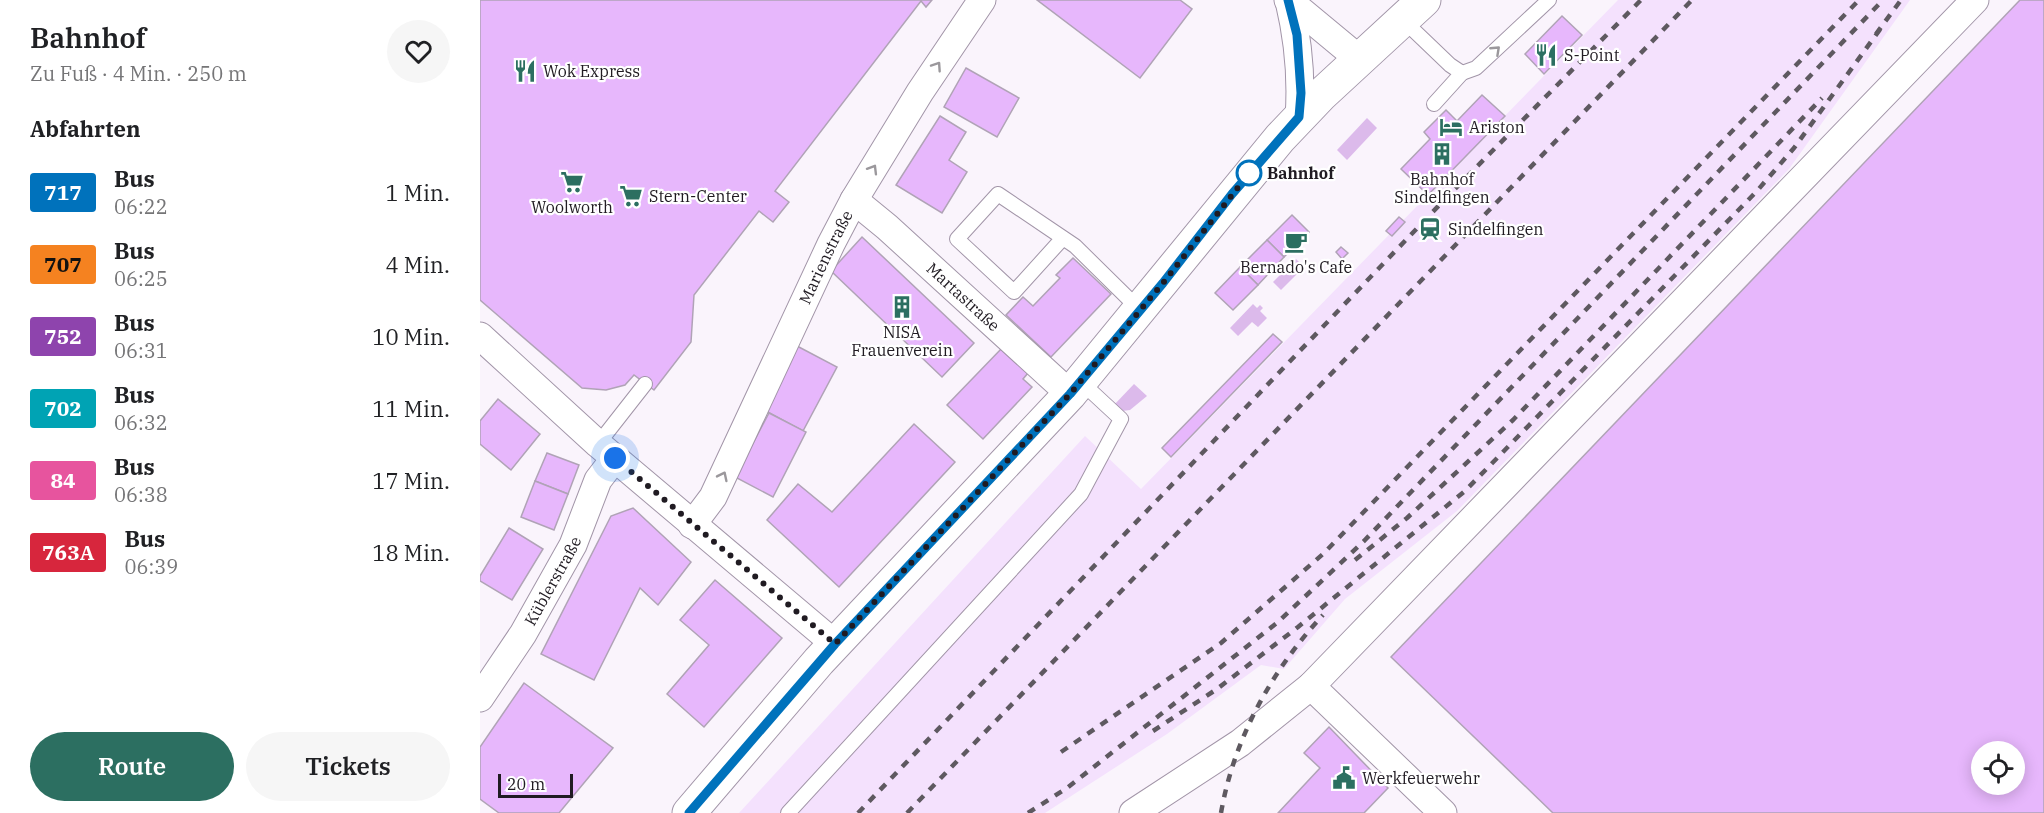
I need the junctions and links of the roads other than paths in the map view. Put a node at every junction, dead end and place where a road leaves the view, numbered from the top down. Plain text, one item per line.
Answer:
1 (1288, 0) edge
2 (1549, 0) edge
3 (1975, 0) edge
4 (975, 9) edge
5 (1413, 10) edge
6 (1359, 59) junction
7 (1462, 73) junction
8 (1434, 104) dead end
9 (1299, 117) junction
10 (854, 200) junction
11 (1064, 238) junction
12 (1140, 310) junction
13 (480, 336) edge
14 (645, 384) dead end
15 (1075, 388) junction
16 (607, 451) junction
17 (692, 525) junction
18 (835, 644) junction
19 (1311, 686) junction
20 (480, 698) edge
21 (689, 813) edge
22 (788, 813) edge
23 (1133, 813) edge
24 (1443, 813) edge

1 - 6 street
1 - 9 street
7 -> 2 lane
3 - 19 street
10 -> 4 street, Marienstraße
5 - 6 main road
5 - 7 lane
6 - 9 main road
7 - 8 lane
9 - 12 main road
10 - 15 street, Martastraße
17 -> 10 street, Marienstraße
11 - 11 lane
11 - 12 lane
12 - 15 main road
13 - 16 street
14 - 16 lane
15 - 18 main road
15 - 22 lane
16 - 17 street
16 - 20 street, Küblerstraße
17 - 18 street
18 - 21 main road
19 - 23 street
19 - 24 street

